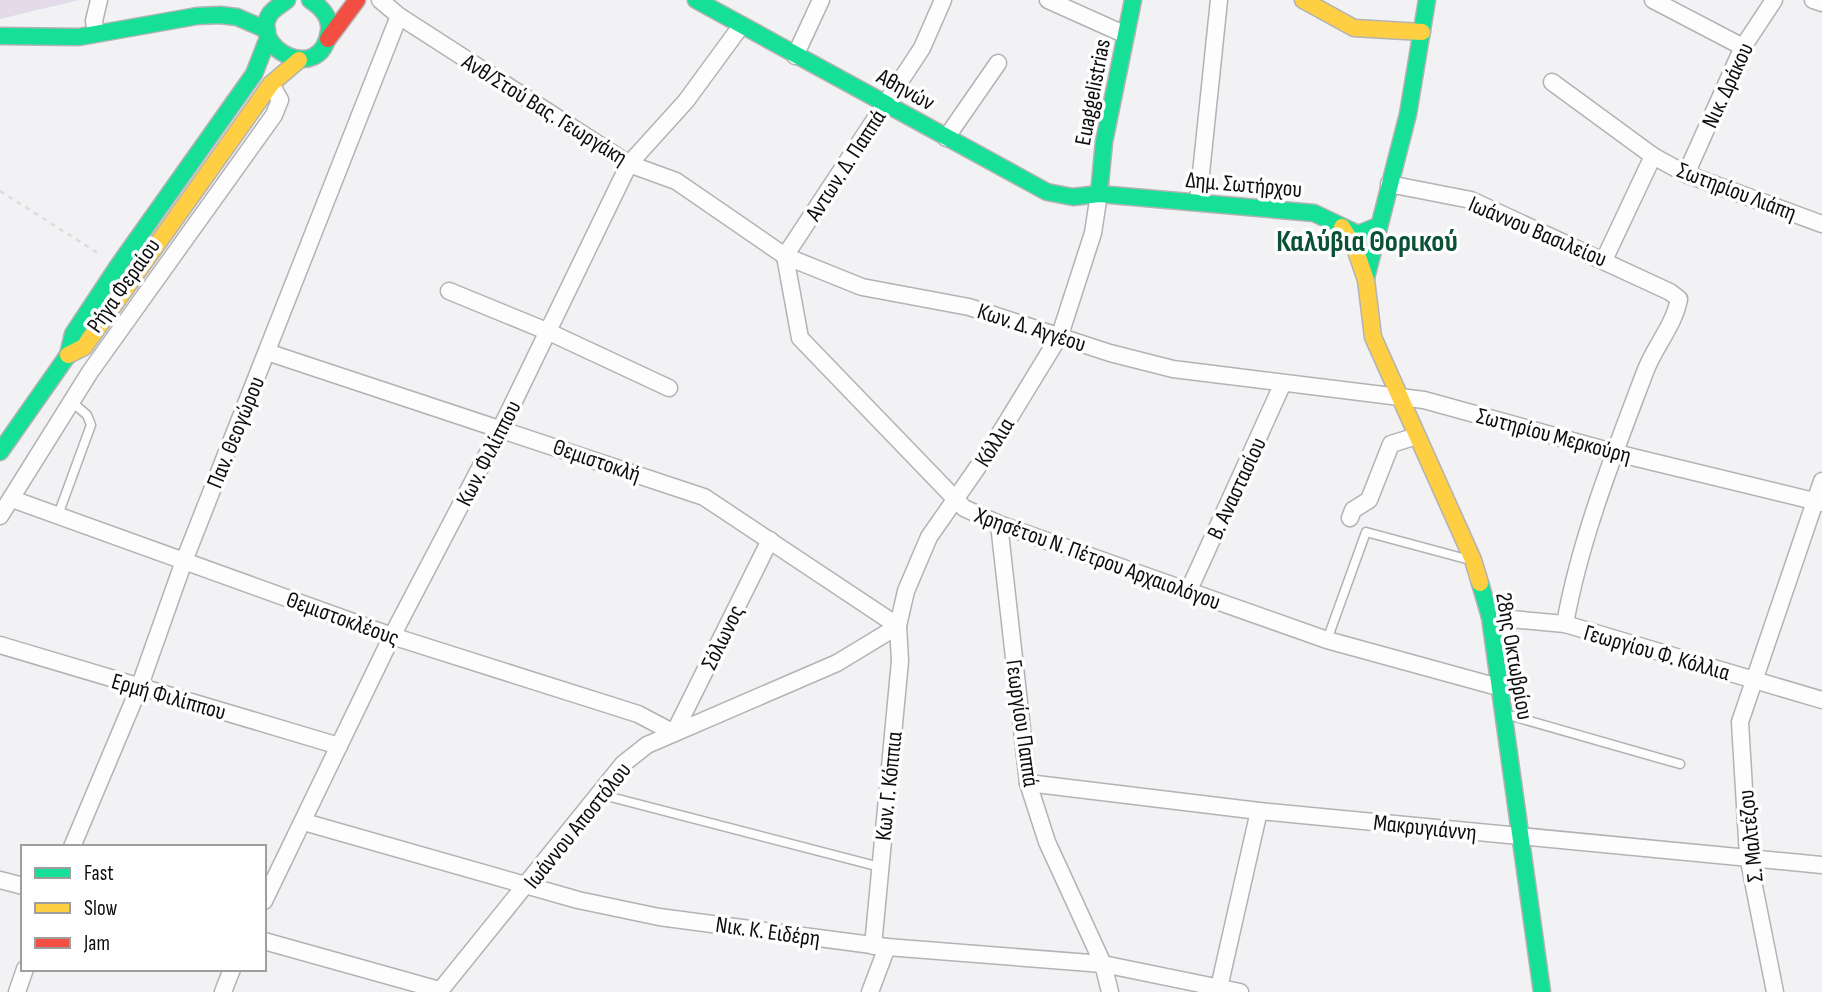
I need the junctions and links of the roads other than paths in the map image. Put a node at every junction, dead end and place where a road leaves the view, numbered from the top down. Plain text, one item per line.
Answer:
1 (99, 0) edge
2 (104, 0) edge
3 (208, 0) edge
4 (311, 0) edge
5 (357, 0) edge
6 (380, 0) edge
7 (696, 0) edge
8 (821, 0) edge
9 (943, 0) edge
10 (1048, 0) edge
11 (1133, 0) edge
12 (1219, 0) edge
13 (1303, 0) edge
14 (1427, 0) edge
15 (1653, 0) edge
16 (1774, 0) edge
17 (1813, 0) edge
18 (277, 1) edge
19 (1822, 3) edge
20 (399, 16) junction
21 (100, 26) junction
22 (741, 26) junction
23 (1422, 32) junction
24 (268, 34) junction
25 (1126, 35) junction
26 (0, 36) edge
27 (328, 39) junction
28 (1744, 47) junction
29 (795, 56) junction
30 (299, 60) junction
31 (998, 63) dead end
32 (1552, 82) dead end
33 (271, 85) junction
34 (886, 103) junction
35 (946, 138) junction
36 (1653, 156) junction
37 (629, 164) junction
38 (1686, 174) junction
39 (1389, 184) junction
40 (1099, 194) junction
41 (1198, 202) junction
42 (1822, 224) edge
43 (1378, 226) junction
44 (1342, 227) junction
45 (785, 256) junction
46 (1604, 260) junction
47 (1366, 280) junction
48 (449, 291) dead end
49 (550, 332) junction
50 (1060, 335) junction
51 (267, 352) junction
52 (68, 355) junction
53 (90, 372) junction
54 (1283, 383) junction
55 (669, 388) dead end
56 (1398, 399) junction
57 (72, 402) junction
58 (501, 428) junction
59 (1416, 436) junction
60 (0, 452) edge
61 (1616, 453) junction
62 (1822, 481) edge
63 (12, 499) junction
64 (956, 500) junction
65 (1818, 501) edge
66 (58, 515) junction
67 (0, 516) edge
68 (1350, 518) dead end
69 (999, 524) junction
70 (770, 540) junction
71 (1473, 560) junction
72 (184, 561) junction
73 (1188, 592) junction
74 (1490, 617) junction
75 (1565, 624) junction
76 (898, 626) junction
77 (392, 636) junction
78 (1327, 640) junction
79 (0, 645) edge
80 (1754, 680) junction
81 (1498, 687) junction
82 (139, 688) junction
83 (1822, 700) edge
84 (1502, 713) junction
85 (674, 733) junction
86 (339, 746) junction
87 (1680, 764) dead end
88 (1028, 783) junction
89 (599, 794) junction
90 (1259, 811) junction
91 (304, 822) junction
92 (1521, 836) junction
93 (73, 845) edge
94 (1748, 856) junction
95 (1822, 864) edge
96 (880, 867) junction
97 (0, 880) edge
98 (21, 885) edge
99 (528, 886) junction
100 (266, 897) edge
101 (266, 942) edge
102 (880, 947) junction
103 (1102, 964) junction
104 (24, 971) edge
105 (231, 971) edge
106 (1219, 990) edge
107 (439, 991) edge
108 (17, 992) edge
109 (223, 992) edge
110 (870, 992) edge
111 (1111, 992) edge
112 (1240, 992) edge
113 (1542, 992) edge
114 (1776, 992) edge

1 - 21 street
2 - 21 street
3 - 21 main road
4 - 27 main road
5 - 27 main road
6 - 20 street, Ανθ/Στού Βας. Γεωργάκη
7 - 22 main road, Αθηνών
8 - 29 street
9 - 34 street, Αντων. Δ. Παππά
10 - 25 street
11 - 25 main road, Euaggelistrias
12 - 41 street
13 - 23 main road
14 - 23 main road
15 - 28 street
16 - 28 street, Νικ. Δράκου
17 - 19 street
18 - 24 main road, Ρήγα Φεραίου
20 - 37 street, Ανθ/Στού Βας. Γεωργάκη
20 - 51 street, Παν. Θεογώρου
21 - 24 main road
21 - 26 main road
22 - 29 main road, Αθηνών
22 - 37 street, Κων. Φιλίππου
23 - 39 main road
24 - 30 main road
24 - 52 main road, Ρήγα Φεραίου
25 - 40 main road, Euaggelistrias
27 - 30 main road, Ρήγα Φεραίου
28 - 38 street, Νικ. Δράκου
29 - 34 main road, Αθηνών
30 - 33 main road, Ρήγα Φεραίου
31 - 35 street
32 - 36 street, Σωτηρίου Λιάπη
33 - 52 main road, Ρήγα Φεραίου
33 - 53 street, Ρήγα Φεραίου
34 - 35 main road, Αθηνών
34 - 45 street, Αντων. Δ. Παππά
35 - 40 main road, Αθηνών
36 - 38 street, Σωτηρίου Λιάπη
36 - 46 street, Σωτηρίου Λιάπη
37 - 45 street, Ανθ/Στού Βας. Γεωργάκη
37 - 49 street, Κων. Φιλίππου
38 - 42 street, Σωτηρίου Λιάπη
39 - 43 main road
39 - 46 street, Ιωάννου Βασιλείου
40 - 41 main road, Δημ. Σωτήρχου
40 - 50 street, Κόλλια
41 - 44 main road, Δημ. Σωτήρχου
43 - 44 main road, Δημ. Σωτήρχου
43 - 47 main road
44 - 47 main road, 28ης Οκτωβρίου
45 - 50 street, Κων. Δ. Αγγέου
45 - 64 street, Χρησέτου Ν. Πέτρου Αρχαιολόγου
46 - 61 street, Ιωάννου Βασιλείου
47 - 56 main road, 28ης Οκτωβρίου
48 - 49 street
49 - 55 street
49 - 58 street, Κων. Φιλίππου
50 - 54 street, Κων. Δ. Αγγέου
50 - 64 street, Κόλλια
51 - 58 street, Θεμιστοκλή
51 - 72 street, Παν. Θεογώρου
52 - 53 street
52 - 60 main road, Ρήγα Φεραίου
53 - 57 street, Ρήγα Φεραίου
54 - 56 street, Σωτηρίου Μερκούρη
54 - 73 street, Β. Αναστασίου
56 - 59 main road, 28ης Οκτωβρίου
56 - 61 street, Σωτηρίου Μερκούρη
57 - 63 street, Ρήγα Φεραίου
57 - 66 lane
58 - 70 street, Θεμιστοκλή
58 - 77 street, Κων. Φιλίππου
59 - 68 street
59 - 71 main road, 28ης Οκτωβρίου
61 - 65 street, Σωτηρίου Μερκούρη
61 - 75 street
62 - 65 street, Σ. Μαλτέζου
63 - 66 street, Θεμιστοκλέους
63 - 67 street, Ρήγα Φεραίου
64 - 69 street, Χρησέτου Ν. Πέτρου Αρχαιολόγου
64 - 76 street, Κόλλια
65 - 80 street, Σ. Μαλτέζου
66 - 72 street, Θεμιστοκλέους
69 - 73 street, Χρησέτου Ν. Πέτρου Αρχαιολόγου
69 - 88 street, Γεωργίου Παππά
70 - 76 street, Θεμιστοκλή
70 - 85 street, Σόλωνος
71 - 74 main road, 28ης Οκτωβρίου
71 - 78 lane
72 - 77 street, Θεμιστοκλέους
72 - 82 street, Παν. Θεογώρου
73 - 78 street, Χρησέτου Ν. Πέτρου Αρχαιολόγου
74 - 75 street, Γεωργίου Φ. Κόλλια
74 - 81 main road, 28ης Οκτωβρίου
75 - 80 street, Γεωργίου Φ. Κόλλια
76 - 85 street, Ιωάννου Αποστόλου
76 - 96 street, Κων. Γ. Κόππια
77 - 85 street, Θεμιστοκλέους
77 - 86 street, Κων. Φιλίππου
78 - 81 street, Χρησέτου Ν. Πέτρου Αρχαιολόγου
79 - 82 street, Ερμή Φιλίππου
80 - 83 street, Γεωργίου Φ. Κόλλια
80 - 94 street, Σ. Μαλτέζου
81 - 84 main road, 28ης Οκτωβρίου
82 - 86 street, Ερμή Φιλίππου
82 - 93 street, Παν. Θεογώρου
84 - 87 lane
84 - 92 main road, 28ης Οκτωβρίου
85 - 89 street, Ιωάννου Αποστόλου
86 - 91 street, Κων. Φιλίππου
88 - 90 street, Μακρυγιάννη
88 - 103 street, Γεωργίου Παππά
89 - 96 lane
89 - 99 street, Ιωάννου Αποστόλου
90 - 92 street, Μακρυγιάννη
90 - 106 street
91 - 99 street, Νικ. Κ. Ειδέρη
91 - 100 street, Κων. Φιλίππου
92 - 94 street, Μακρυγιάννη
92 - 113 main road, 28ης Οκτωβρίου
94 - 95 street, Μακρυγιάννη
94 - 114 street, Σ. Μαλτέζου
96 - 102 street, Κων. Γ. Κόππια
97 - 98 street
99 - 102 street, Νικ. Κ. Ειδέρη
99 - 107 street, Ιωάννου Αποστόλου
101 - 107 street
102 - 103 street, Νικ. Κ. Ειδέρη
102 - 110 street, Κων. Γ. Κόππια
103 - 106 street, Νικ. Κ. Ειδέρη
103 - 111 street, Γεωργίου Παππά
104 - 108 street
105 - 109 street
106 - 112 street, Νικ. Κ. Ειδέρη

